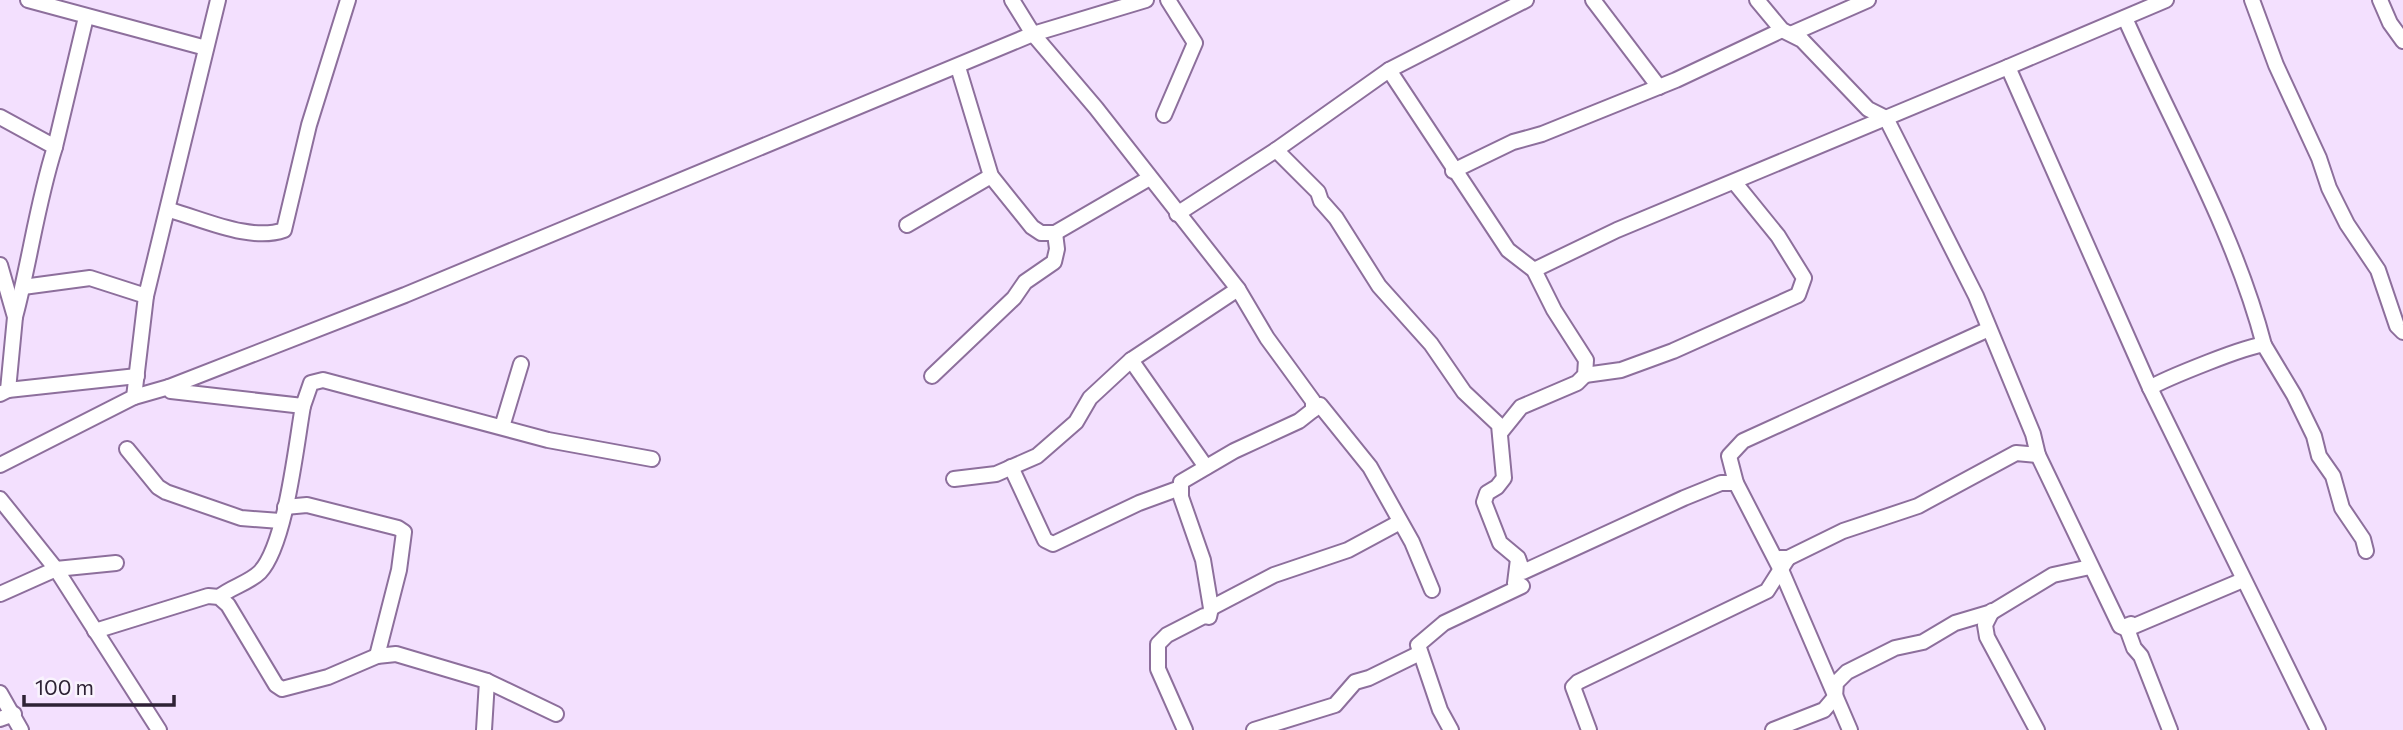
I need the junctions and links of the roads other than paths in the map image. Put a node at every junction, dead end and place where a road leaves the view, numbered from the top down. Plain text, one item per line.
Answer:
1 (27, 0) edge
2 (218, 0) edge
3 (348, 0) edge
4 (1012, 0) edge
5 (1146, 0) edge
6 (1168, 0) edge
7 (1526, 0) edge
8 (1593, 0) edge
9 (1757, 0) edge
10 (1868, 0) edge
11 (2166, 0) edge
12 (2252, 0) edge
13 (2381, 0) edge
14 (86, 17) junction
15 (2125, 18) junction
16 (1787, 32) junction
17 (1033, 34) junction
18 (2403, 41) edge
19 (206, 48) junction
20 (958, 67) junction
21 (2008, 67) junction
22 (1388, 70) junction
23 (1659, 87) junction
24 (1164, 115) dead end
25 (0, 117) edge
26 (1886, 118) junction
27 (55, 147) junction
28 (1276, 150) junction
29 (1453, 171) junction
30 (991, 176) junction
31 (1148, 178) junction
32 (1735, 183) junction
33 (169, 210) junction
34 (1177, 214) junction
35 (907, 225) dead end
36 (1055, 233) junction
37 (0, 265) edge
38 (1534, 270) junction
39 (23, 286) junction
40 (1238, 289) junction
41 (146, 296) junction
42 (15, 317) junction
43 (1989, 329) junction
44 (2403, 332) edge
45 (2264, 345) junction
46 (1130, 360) junction
47 (521, 364) dead end
48 (137, 376) junction
49 (932, 376) dead end
50 (1585, 376) junction
51 (169, 387) junction
52 (2150, 388) junction
53 (4, 392) edge
54 (134, 397) junction
55 (303, 406) junction
56 (1313, 410) junction
57 (502, 427) junction
58 (1500, 433) junction
59 (127, 449) dead end
60 (2038, 455) junction
61 (652, 459) dead end
62 (0, 465) edge
63 (1011, 467) junction
64 (1206, 467) junction
65 (954, 479) dead end
66 (1736, 483) junction
67 (1180, 488) junction
68 (0, 499) edge
69 (283, 514) junction
70 (1400, 522) junction
71 (2366, 551) dead end
72 (1772, 557) junction
73 (1518, 558) junction
74 (1788, 558) junction
75 (116, 563) dead end
76 (2090, 567) junction
77 (56, 569) junction
78 (1782, 572) junction
79 (2241, 576) junction
80 (1432, 590) dead end
81 (0, 594) edge
82 (219, 597) junction
83 (1211, 607) junction
84 (1992, 611) junction
85 (2126, 626) junction
86 (95, 631) junction
87 (1418, 654) junction
88 (377, 656) junction
89 (487, 681) junction
90 (0, 693) edge
91 (1835, 696) junction
92 (556, 714) dead end
93 (7, 717) edge
94 (21, 730) edge
95 (159, 730) edge
96 (484, 730) edge
97 (1185, 730) edge
98 (1254, 730) edge
99 (1451, 730) edge
100 (1589, 730) edge
101 (1773, 730) edge
102 (1850, 730) edge
103 (2037, 730) edge
104 (2170, 730) edge
105 (2318, 730) edge

1 - 14 street
2 - 19 street
3 - 33 street
4 - 17 street
5 - 17 street
6 - 24 street
7 - 22 street
8 - 23 street
9 - 16 street
10 - 16 street
11 - 15 street
12 - 44 street
13 - 18 street
14 - 19 street
14 - 27 street
15 - 21 street
15 - 45 street
16 - 23 street
16 - 26 street
17 - 20 street
17 - 31 street
19 - 33 street
20 - 30 street
20 - 51 street
21 - 26 street
21 - 52 street
22 - 28 street
22 - 29 street
23 - 29 street
25 - 27 street
26 - 32 street
26 - 43 street
27 - 39 street
28 - 34 street
28 - 58 street
29 - 38 street
30 - 35 street
30 - 36 street
31 - 34 street
31 - 36 street
32 - 38 street
32 - 50 street
33 - 41 street
34 - 40 street
36 - 49 street
37 - 42 street
38 - 50 street
39 - 41 street
39 - 42 street
40 - 46 street
40 - 56 street
41 - 48 street
42 - 53 street
43 - 60 street
43 - 66 street
45 - 52 street
45 - 71 street
46 - 63 street
46 - 64 street
47 - 57 street
48 - 53 street
48 - 54 street
50 - 58 street
51 - 54 street
51 - 55 street
52 - 79 street
54 - 62 street
55 - 57 street
55 - 69 street
56 - 64 street
56 - 70 street
57 - 61 street
58 - 73 street
59 - 69 street
60 - 74 street
60 - 76 street
63 - 65 street
63 - 67 street
64 - 67 street
66 - 72 street
66 - 73 street
67 - 83 street
68 - 77 street
69 - 82 street
69 - 88 street
70 - 80 street
70 - 83 street
72 - 74 street
72 - 78 street
73 - 87 street
74 - 78 street
75 - 77 street
76 - 84 street
76 - 85 street
77 - 81 street
77 - 86 street
78 - 91 street
78 - 100 street
79 - 85 street
79 - 105 street
82 - 86 street
82 - 88 street
83 - 97 street
84 - 91 street
84 - 103 street
85 - 104 street
86 - 95 street
87 - 98 street
87 - 99 street
88 - 89 street
89 - 92 street
89 - 96 street
90 - 93 street
91 - 101 street
91 - 102 street
93 - 94 street

